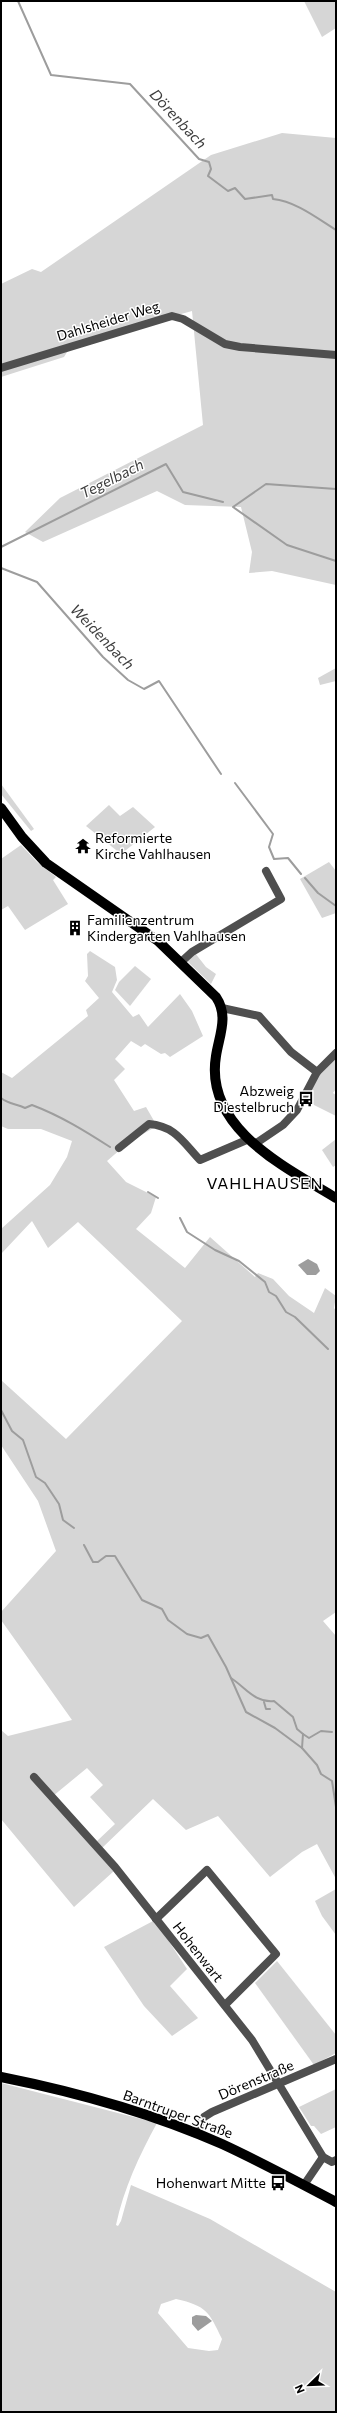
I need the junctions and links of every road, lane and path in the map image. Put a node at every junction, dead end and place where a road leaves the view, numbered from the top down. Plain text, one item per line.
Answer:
1 (336, 355) edge
2 (1, 368) edge
3 (1, 808) edge
4 (266, 871) dead end
5 (181, 962) junction
6 (222, 1008) junction
7 (336, 1053) edge
8 (317, 1072) junction
9 (252, 1142) junction
10 (119, 1148) dead end
11 (336, 1198) edge
12 (34, 1777) dead end
13 (156, 1919) junction
14 (225, 2006) junction
15 (336, 2059) edge
16 (1, 2077) edge
17 (279, 2085) junction
18 (194, 2133) junction
19 (323, 2157) junction
20 (336, 2160) edge
21 (304, 2185) junction
22 (336, 2202) edge

1 - 2 street, Dahlsheider Weg
3 - 5 main road
4 - 5 street
5 - 6 main road
6 - 8 street
6 - 9 main road
7 - 8 street
8 - 9 street
9 - 10 street
9 - 11 main road
12 - 13 street, Hohenwart
13 - 14 street, Hohenwart
13 - 14 street
14 - 17 street, Hohenwart
15 - 17 street, Dörenstraße
16 - 18 main road, Barntruper Straße
17 - 18 street, Dörenstraße
17 - 19 street, Hohenwart
18 - 21 main road, Barntruper Straße
19 - 20 street
19 - 21 street
21 - 22 main road, Barntruper Straße

